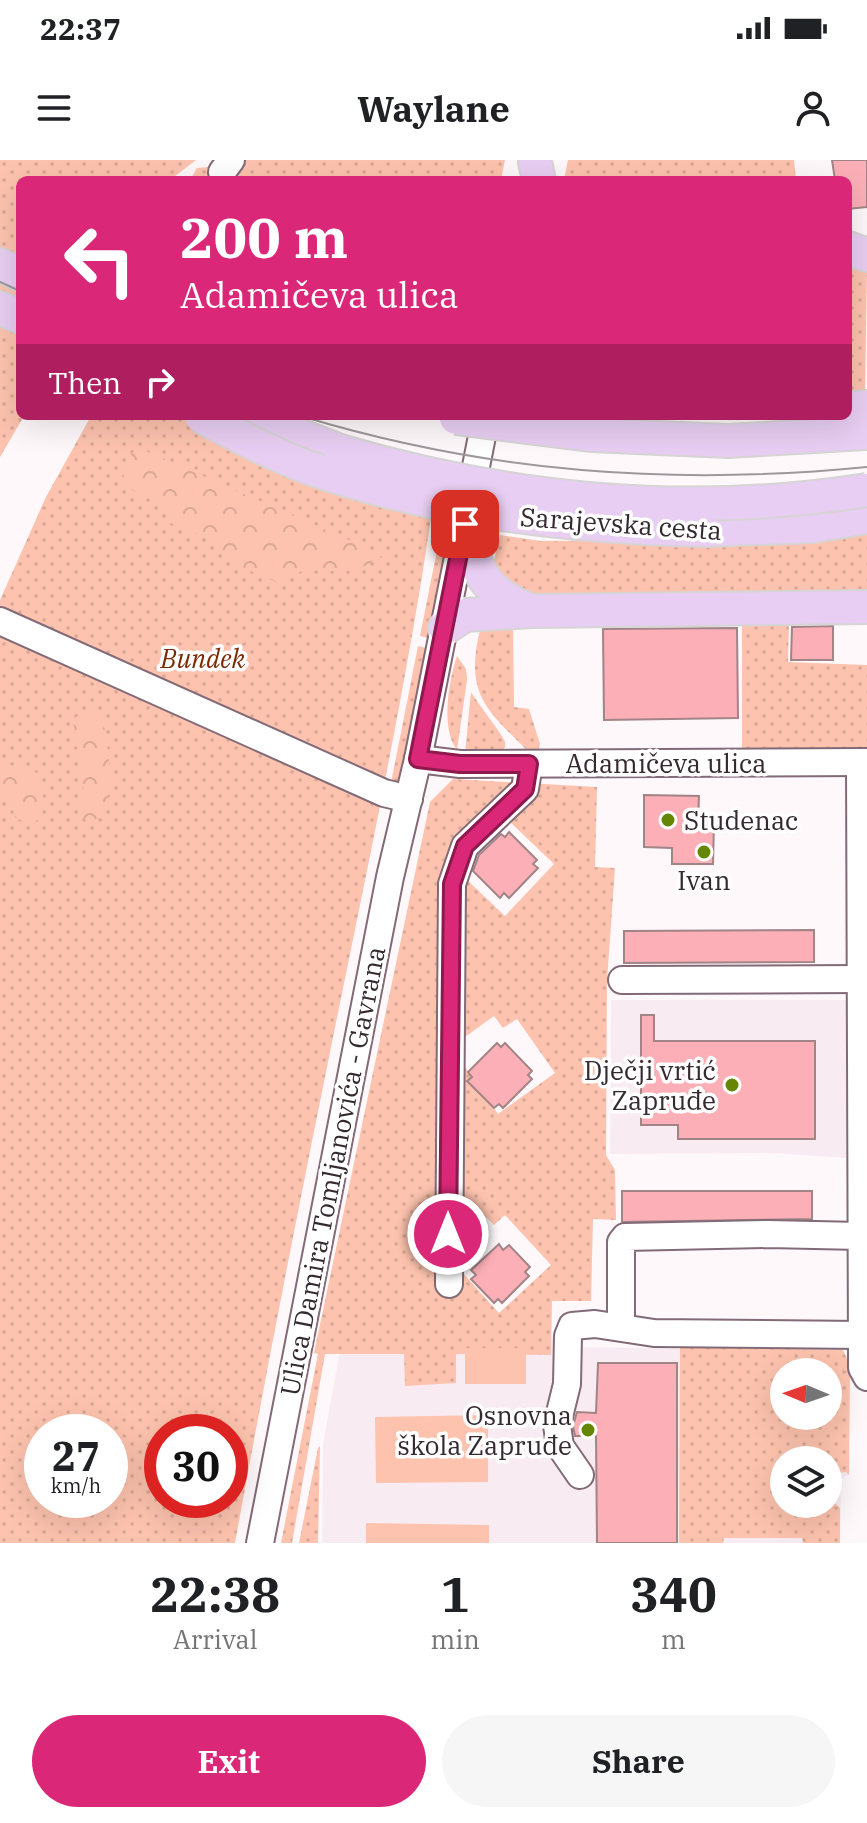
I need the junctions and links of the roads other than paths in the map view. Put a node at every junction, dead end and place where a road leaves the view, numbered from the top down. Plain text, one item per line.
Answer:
1 (208, 420) edge
2 (260, 420) edge
3 (472, 420) edge
4 (485, 420) edge
5 (824, 420) edge
6 (867, 490) edge
7 (867, 517) edge
8 (465, 524) junction
9 (867, 607) edge
10 (532, 611) junction
11 (0, 621) edge
12 (445, 628) junction
13 (418, 759) junction
14 (863, 762) edge
15 (529, 764) junction
16 (409, 799) junction
17 (864, 872) edge
18 (861, 979) junction
19 (622, 980) dead end
20 (864, 1012) edge
21 (864, 1092) edge
22 (863, 1249) edge
23 (449, 1284) dead end
24 (621, 1327) junction
25 (862, 1335) junction
26 (867, 1377) edge
27 (580, 1475) dead end
28 (260, 1543) edge

1 - 7 main road, Sarajevska cesta, bridge
2 - 6 main road, Sarajevska cesta, bridge
3 - 5 main road, bridge
4 - 8 street, Ulica Damira Tomljanovića - Gavrana
8 - 10 main road
8 - 12 street, Ulica Damira Tomljanovića - Gavrana
9 - 10 main road
10 - 12 main road
11 - 16 street
12 - 13 street, Ulica Damira Tomljanovića - Gavrana
13 - 15 street, Adamičeva ulica
13 - 16 street, Ulica Damira Tomljanovića - Gavrana
14 - 15 street, Adamičeva ulica
14 - 17 street
15 - 23 street
16 - 28 street, Ulica Damira Tomljanovića - Gavrana
17 - 18 street
18 - 19 street
18 - 20 street
20 - 21 street
21 - 22 street
22 - 24 street
22 - 25 street
24 - 25 street
24 - 27 street
25 - 26 street

